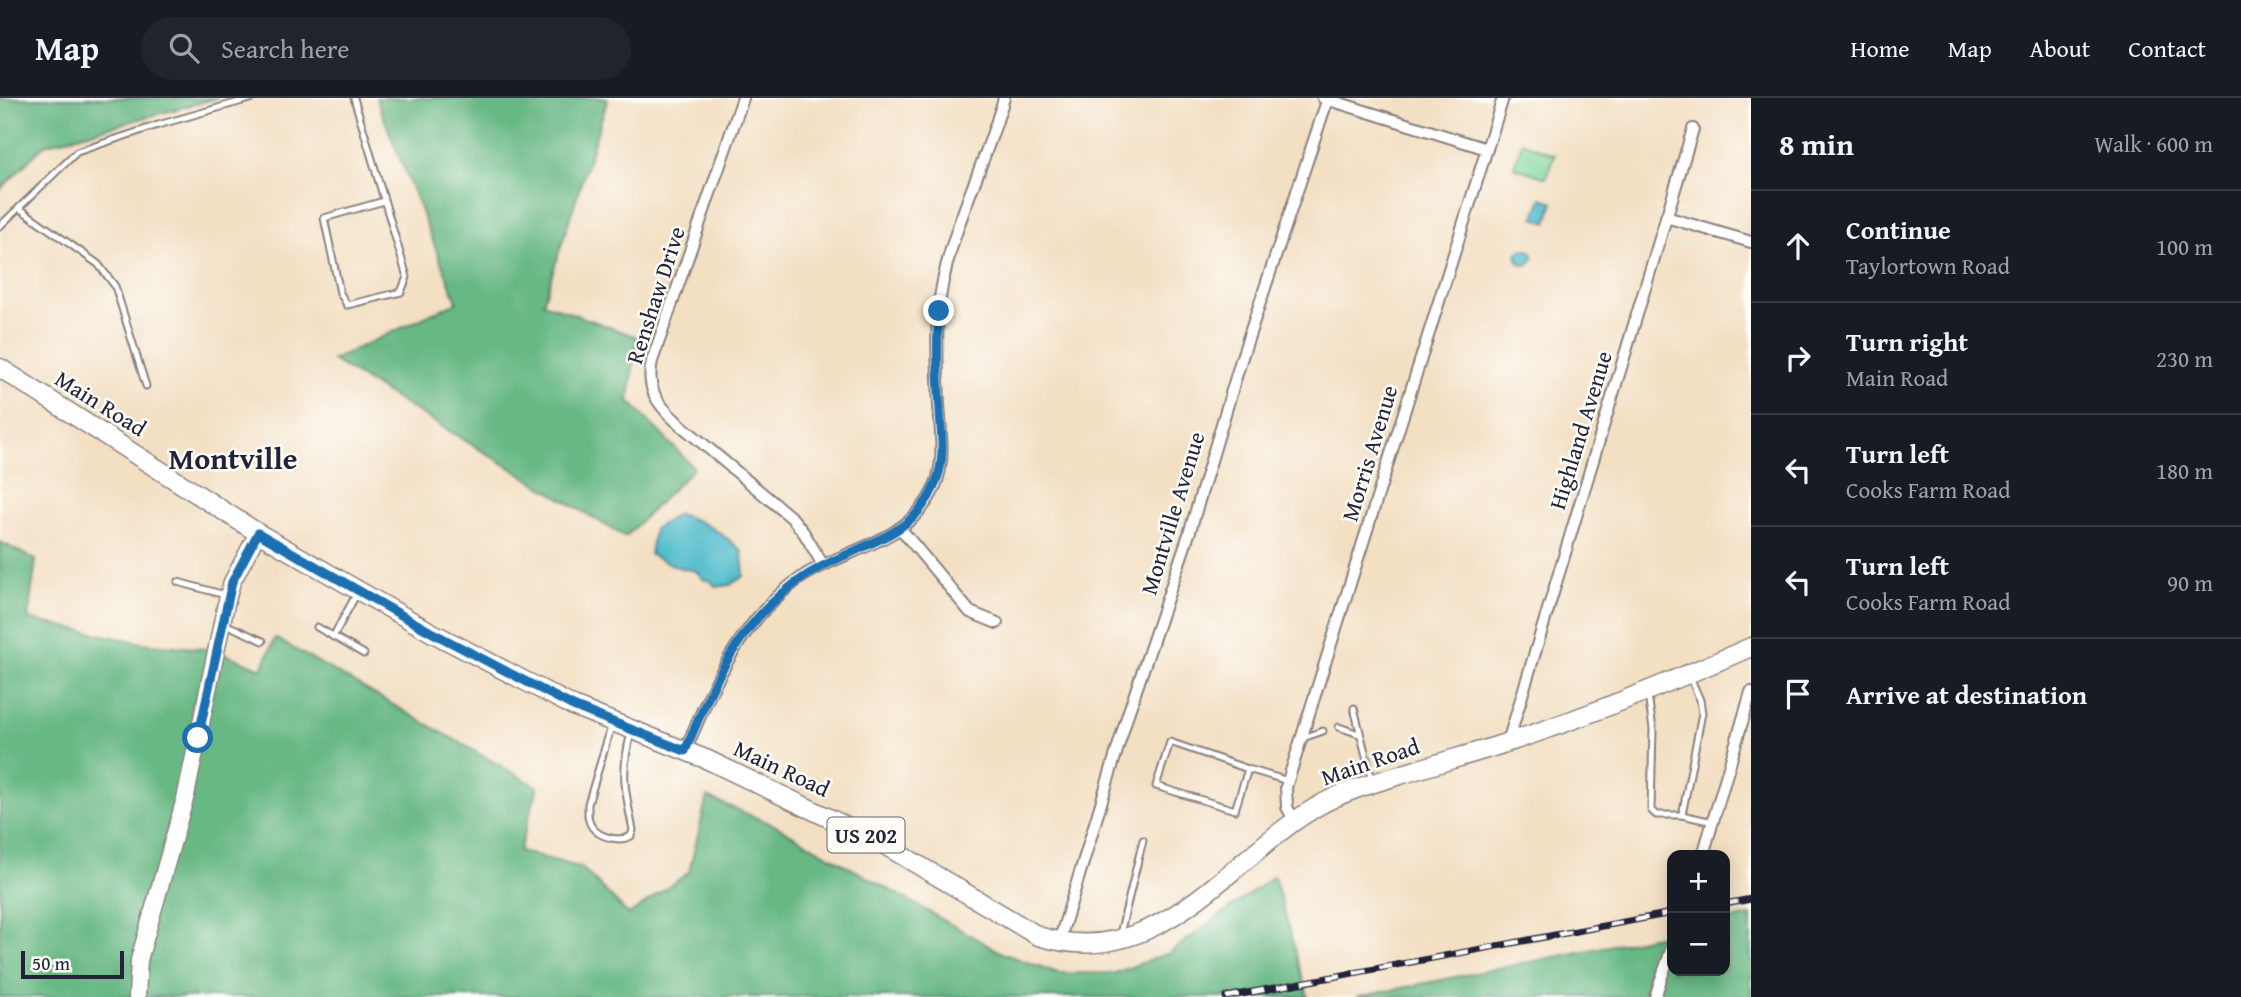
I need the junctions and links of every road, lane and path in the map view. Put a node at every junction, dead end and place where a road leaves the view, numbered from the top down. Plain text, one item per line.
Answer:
1 (253, 98) edge
2 (354, 98) edge
3 (743, 98) edge
4 (1004, 98) edge
5 (1503, 98) edge
6 (1326, 99) edge
7 (1693, 129) dead end
8 (1487, 149) junction
9 (384, 201) junction
10 (19, 208) junction
11 (1666, 217) junction
12 (0, 226) edge
13 (1751, 242) edge
14 (0, 368) edge
15 (146, 386) dead end
16 (900, 528) junction
17 (258, 533) junction
18 (823, 565) junction
19 (178, 582) dead end
20 (358, 592) junction
21 (229, 596) junction
22 (222, 623) junction
23 (996, 623) dead end
24 (317, 627) dead end
25 (333, 636) junction
26 (263, 640) dead end
27 (1751, 647) edge
28 (364, 654) dead end
29 (1689, 675) junction
30 (1648, 692) junction
31 (1751, 692) edge
32 (1354, 708) dead end
33 (612, 722) junction
34 (1339, 727) dead end
35 (631, 730) junction
36 (1323, 731) dead end
37 (1359, 734) junction
38 (1301, 739) junction
39 (1508, 742) junction
40 (685, 751) junction
41 (1248, 769) junction
42 (1288, 781) junction
43 (1373, 783) junction
44 (1682, 815) junction
45 (1294, 820) junction
46 (1713, 822) junction
47 (1143, 840) dead end
48 (1705, 850) edge
49 (1119, 941) junction
50 (1059, 943) junction
51 (1667, 962) edge
52 (136, 997) edge
53 (1655, 997) edge

1 - 10 lane
2 - 9 lane
3 - 18 street, Renshaw Drive
4 - 16 street
5 - 8 street, Morris Avenue
6 - 8 street
6 - 50 street, Montville Avenue
7 - 11 street, Highland Avenue
8 - 38 street, Morris Avenue
9 - 9 lane
10 - 12 lane
10 - 15 lane
11 - 13 street
11 - 39 street, Highland Avenue
14 - 17 main road, Main Road / US 202
16 - 18 street
16 - 23 street
17 - 20 main road, Main Road / US 202
17 - 21 street
18 - 40 street
19 - 21 lane
20 - 25 lane
20 - 33 main road, Main Road / US 202
21 - 22 street
22 - 26 lane
22 - 52 street
24 - 25 lane
25 - 28 lane
27 - 29 main road, Main Road / US 202
29 - 30 main road, Main Road / US 202
29 - 44 lane
30 - 39 main road, Main Road / US 202
30 - 44 lane
31 - 46 street
32 - 37 lane
33 - 35 main road, Main Road / US 202
33 - 35 lane
34 - 37 lane
35 - 40 main road, Main Road / US 202
36 - 38 lane
37 - 43 lane
38 - 42 street, Morris Avenue
39 - 43 main road, Main Road / US 202
40 - 50 main road, Main Road / US 202
41 - 41 lane
41 - 42 lane
42 - 45 street, Morris Avenue
43 - 45 main road, Main Road / US 202
44 - 46 lane
45 - 49 main road, Main Road / US 202
46 - 48 street
47 - 49 lane
49 - 50 main road, Main Road / US 202
51 - 53 street

